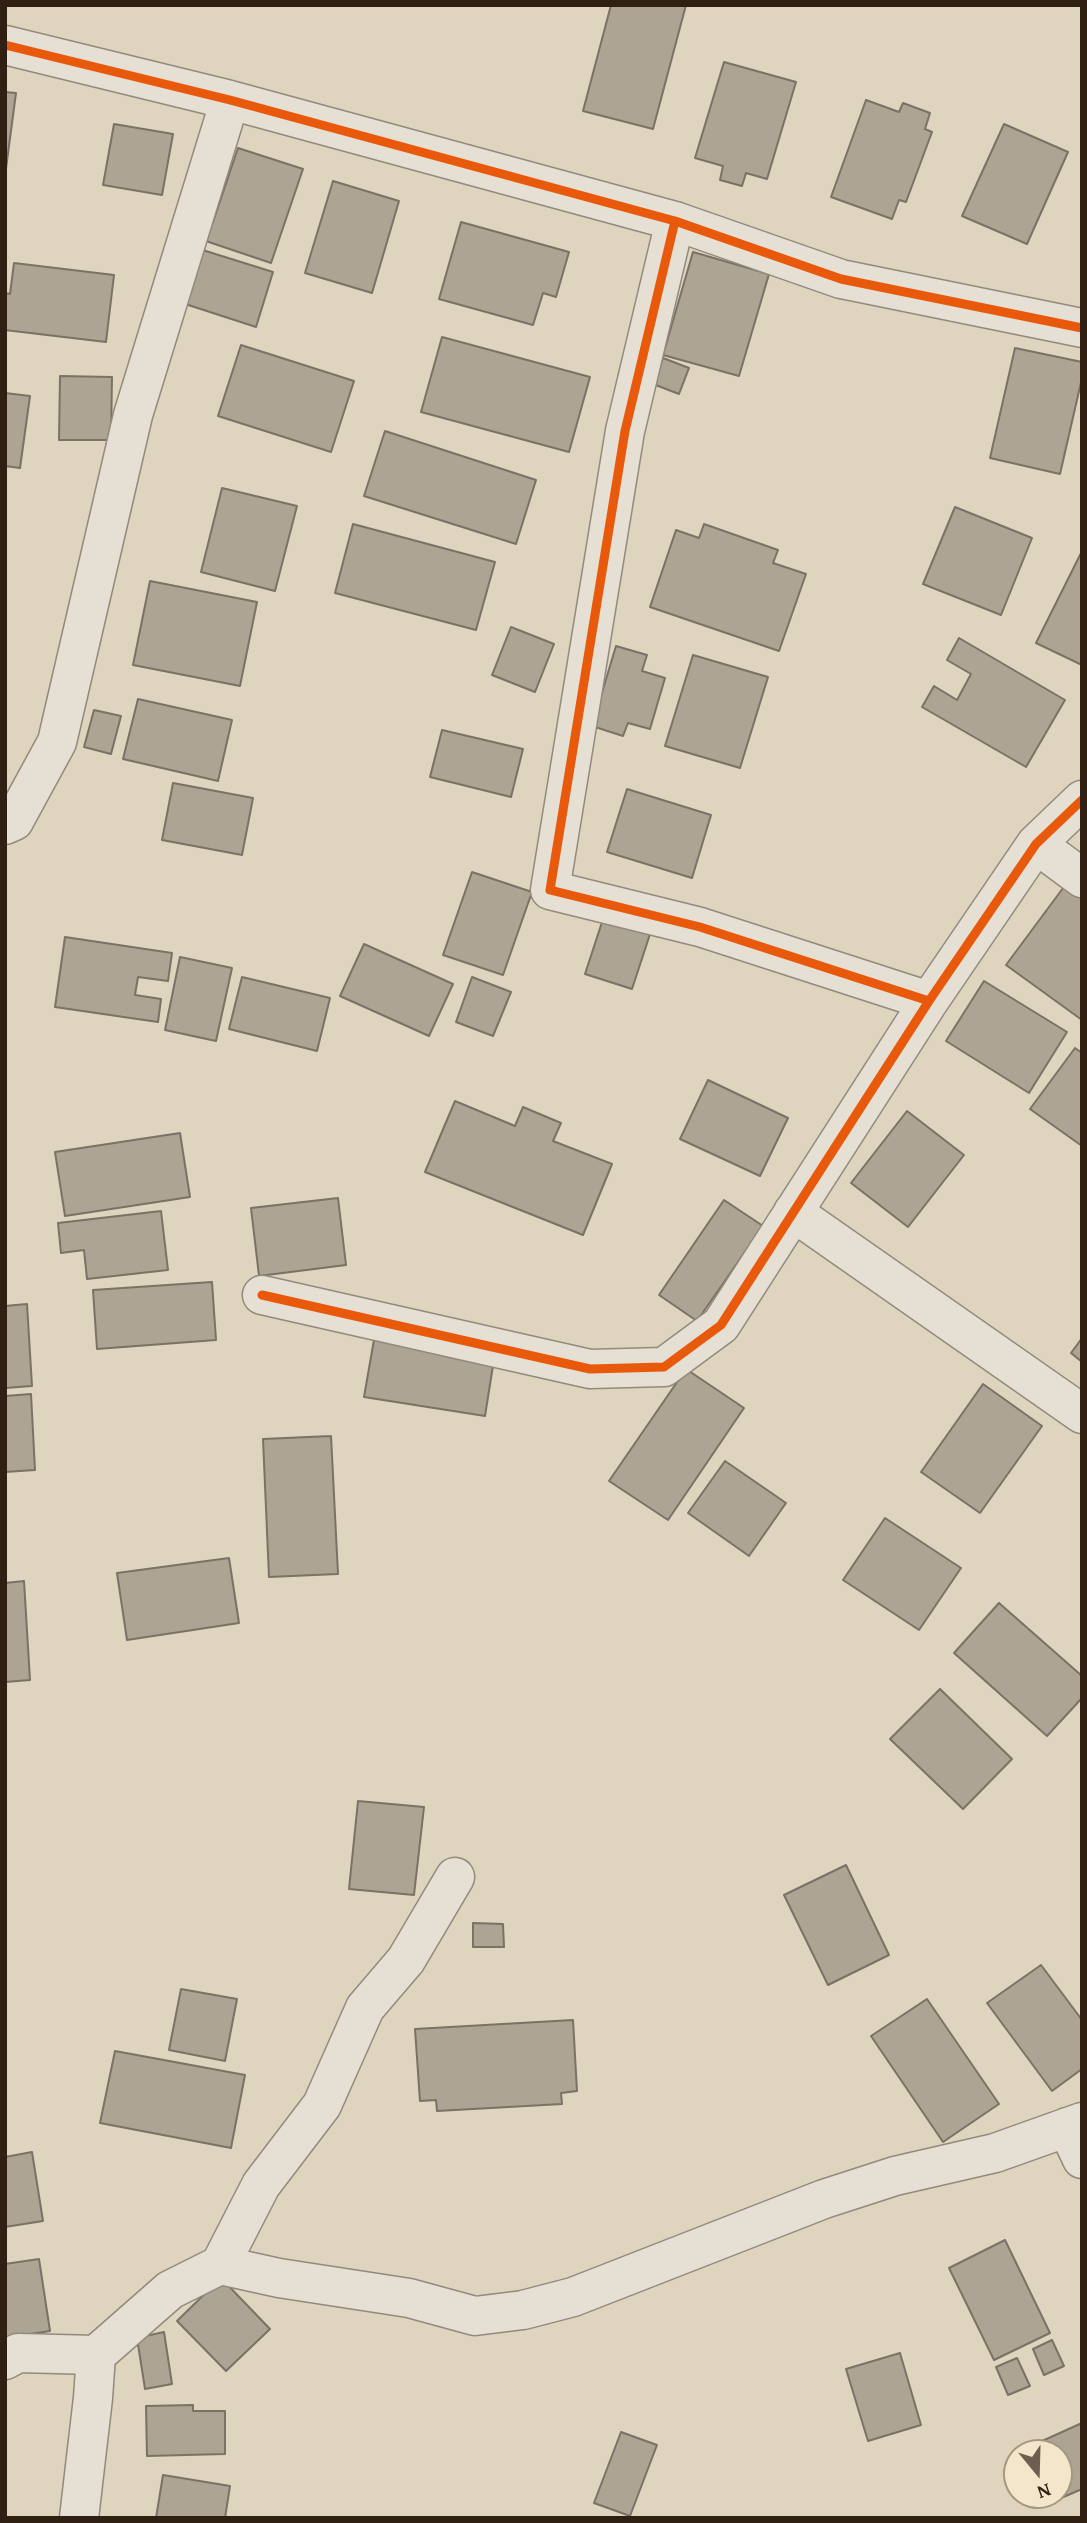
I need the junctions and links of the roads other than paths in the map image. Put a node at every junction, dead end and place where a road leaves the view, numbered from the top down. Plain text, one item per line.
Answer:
1 (5, 45) edge
2 (230, 100) junction
3 (675, 221) junction
4 (1082, 328) edge
5 (1082, 800) edge
6 (5, 825) edge
7 (1036, 844) junction
8 (1082, 878) edge
9 (929, 1001) junction
10 (793, 1212) junction
11 (262, 1295) dead end
12 (1082, 1414) edge
13 (454, 1877) dead end
14 (1077, 2136) edge
15 (220, 2265) junction
16 (96, 2355) junction
17 (5, 2360) edge
18 (79, 2518) edge

1 - 2 street
2 - 3 street
2 - 6 street
3 - 4 street
3 - 9 street
5 - 7 street
7 - 8 street
7 - 9 street
9 - 10 street
10 - 11 street
10 - 12 street
13 - 15 street
14 - 15 street
15 - 16 street
16 - 17 street
16 - 18 street

